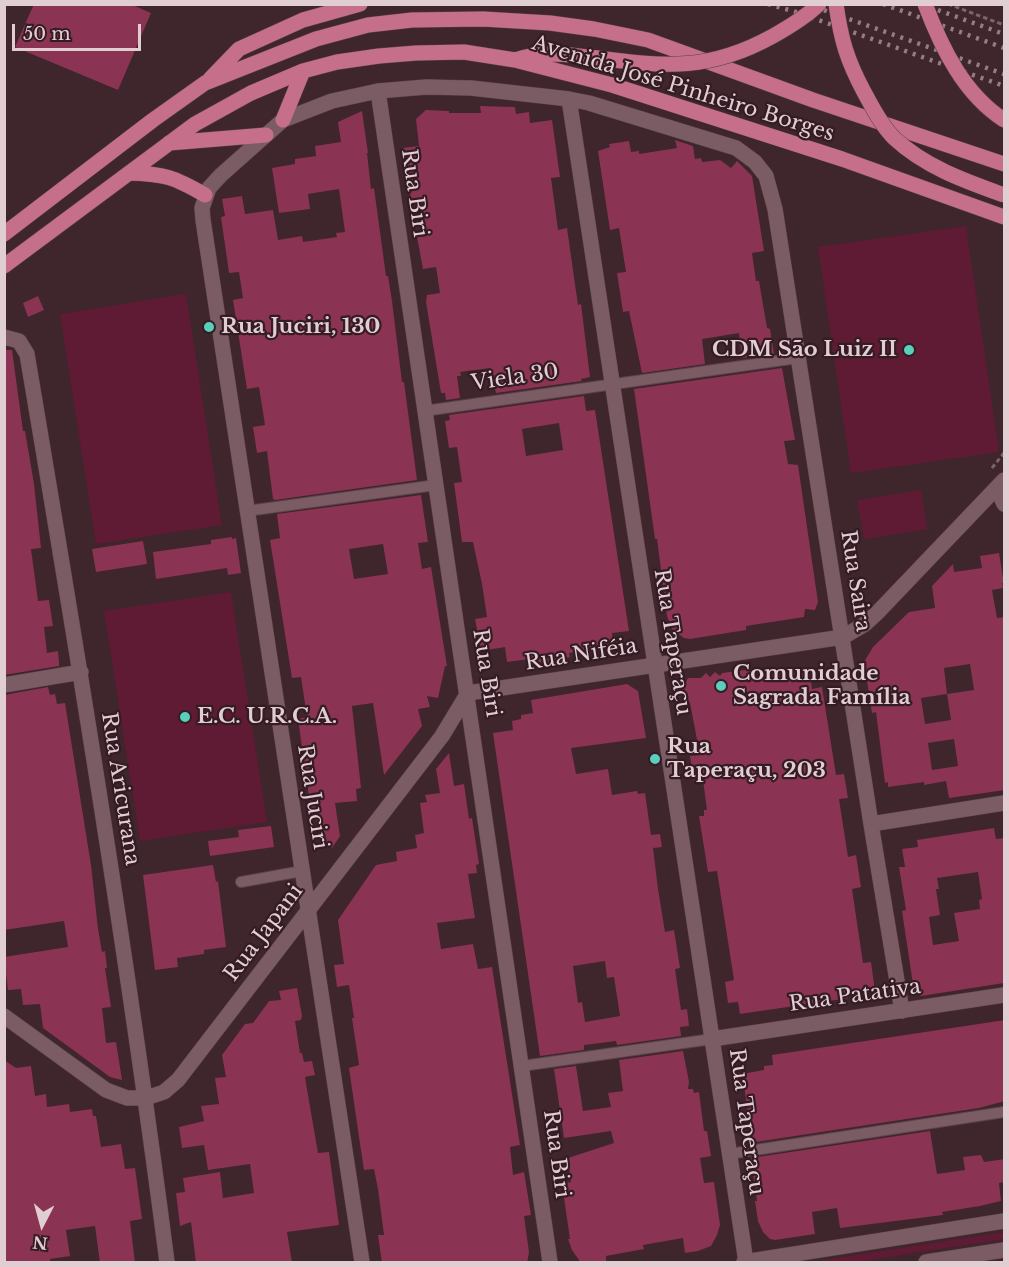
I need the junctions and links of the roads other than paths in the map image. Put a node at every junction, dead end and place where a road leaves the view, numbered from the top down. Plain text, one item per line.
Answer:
1 (360, 4) edge
2 (819, 4) edge
3 (836, 4) edge
4 (925, 4) edge
5 (515, 60) junction
6 (303, 72) junction
7 (206, 83) junction
8 (378, 91) junction
9 (569, 99) junction
10 (283, 120) junction
11 (1005, 120) edge
12 (266, 135) junction
13 (169, 143) junction
14 (1005, 164) edge
15 (129, 173) junction
16 (205, 195) junction
17 (1005, 195) edge
18 (1005, 217) edge
19 (4, 234) edge
20 (4, 266) edge
21 (4, 337) edge
22 (798, 358) junction
23 (613, 384) junction
24 (424, 411) junction
25 (1001, 484) edge
26 (436, 485) junction
27 (1005, 504) edge
28 (247, 511) junction
29 (843, 638) junction
30 (654, 665) junction
31 (81, 672) junction
32 (4, 685) edge
33 (468, 693) junction
34 (1005, 803) edge
35 (871, 824) junction
36 (302, 871) junction
37 (241, 882) dead end
38 (308, 910) junction
39 (1005, 995) edge
40 (902, 1011) junction
41 (4, 1016) edge
42 (712, 1039) junction
43 (522, 1066) junction
44 (146, 1098) junction
45 (1005, 1112) edge
46 (729, 1154) junction
47 (1005, 1221) edge
48 (1005, 1250) edge
49 (745, 1262) edge
50 (166, 1263) edge
51 (362, 1263) edge
52 (550, 1263) edge
53 (926, 1263) edge

1 - 7 main road
2 - 5 main road, bridge
3 - 17 main road, bridge
4 - 11 main road, bridge
5 - 6 main road, Avenida José Pinheiro Borges
5 - 18 main road, Avenida José Pinheiro Borges
6 - 10 main road
6 - 13 main road, Avenida José Pinheiro Borges
7 - 14 main road, Avenida José Pinheiro Borges
7 - 19 main road, Avenida José Pinheiro Borges
8 - 9 street
8 - 10 street
8 - 24 street, Rua Biri
9 - 22 street, Rua Saira
9 - 23 street, Rua Taperaçu
10 - 12 street
12 - 13 main road
12 - 16 street
13 - 15 main road, Avenida José Pinheiro Borges
15 - 16 main road
15 - 20 main road, Avenida José Pinheiro Borges
16 - 28 street, Rua Juciri
21 - 31 street, Rua Aricurana
22 - 23 lane, Viela 30
22 - 29 street, Rua Saira
23 - 24 lane, Viela 30
23 - 30 street, Rua Taperaçu
24 - 26 street, Rua Biri
25 - 27 street
25 - 29 street
26 - 28 lane
26 - 33 street, Rua Biri
28 - 36 street, Rua Juciri
29 - 30 street, Rua Niféia
29 - 35 street, Rua Saira
30 - 33 street, Rua Niféia
30 - 42 street, Rua Taperaçu
31 - 32 street
31 - 44 street, Rua Aricurana
33 - 38 street, Rua Japani
33 - 43 street, Rua Biri
34 - 35 street
35 - 40 street, Rua Saira
36 - 37 lane
36 - 38 street, Rua Juciri
38 - 44 street, Rua Japani
38 - 51 street, Rua Juciri
39 - 40 street, Rua Patativa
40 - 42 street, Rua Patativa
41 - 44 street
42 - 43 lane
42 - 46 street, Rua Taperaçu
43 - 52 street, Rua Biri
44 - 50 street, Rua Aricurana
45 - 46 lane
46 - 49 street, Rua Taperaçu
47 - 49 street
48 - 53 street

